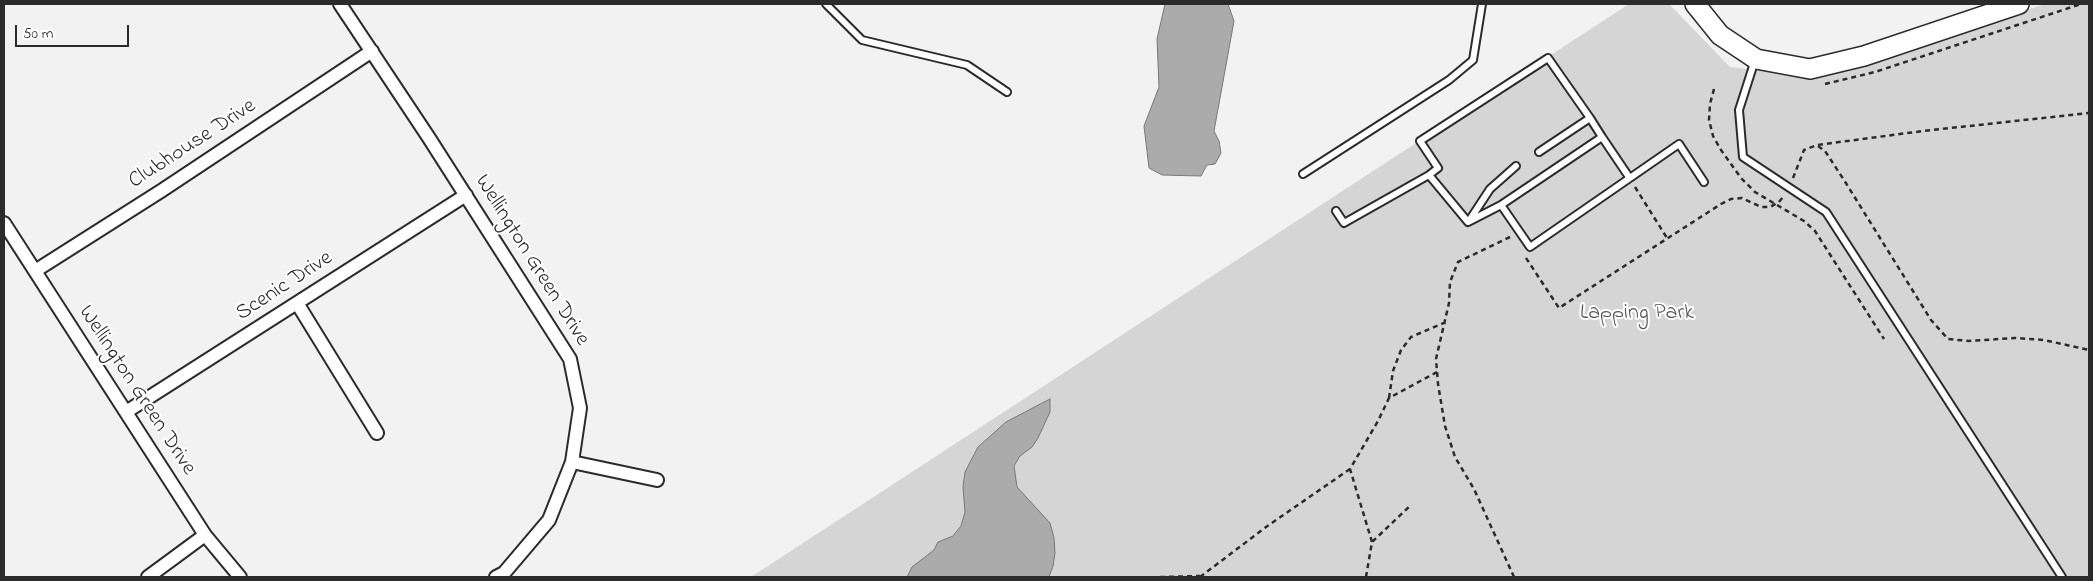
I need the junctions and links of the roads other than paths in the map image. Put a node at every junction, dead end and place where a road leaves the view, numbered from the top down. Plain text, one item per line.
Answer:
1 (340, 4) edge
2 (826, 4) edge
3 (1482, 4) edge
4 (1694, 4) edge
5 (2018, 4) edge
6 (372, 51) junction
7 (1756, 59) junction
8 (1007, 92) dead end
9 (1590, 118) junction
10 (1602, 136) junction
11 (1539, 152) dead end
12 (1516, 166) dead end
13 (1303, 174) dead end
14 (1429, 175) junction
15 (1628, 177) junction
16 (1704, 182) dead end
17 (466, 195) junction
18 (1501, 205) junction
19 (1336, 211) dead end
20 (1468, 222) junction
21 (4, 223) edge
22 (35, 271) junction
23 (298, 303) junction
24 (126, 412) junction
25 (377, 433) dead end
26 (572, 462) junction
27 (657, 480) dead end
28 (205, 535) junction
29 (148, 577) edge
30 (240, 577) edge
31 (496, 577) edge
32 (2062, 577) edge

1 - 6 street, Wellington Green Drive
2 - 8 lane
3 - 13 lane
4 - 7 main road
5 - 7 main road
6 - 17 street, Wellington Green Drive
6 - 22 street, Clubhouse Drive
7 - 32 lane
9 - 10 lane
9 - 11 lane
9 - 14 lane
10 - 15 lane
10 - 18 lane
12 - 20 lane
14 - 19 lane
14 - 20 lane
15 - 16 lane
15 - 18 lane
17 - 23 street, Scenic Drive
17 - 26 street, Wellington Green Drive
18 - 20 lane
21 - 22 street, Wellington Green Drive
22 - 24 street, Wellington Green Drive
23 - 24 street, Scenic Drive
23 - 25 street
24 - 28 street, Wellington Green Drive
26 - 27 street
26 - 31 street, Wellington Green Drive
28 - 29 street
28 - 30 street, Wellington Green Drive

